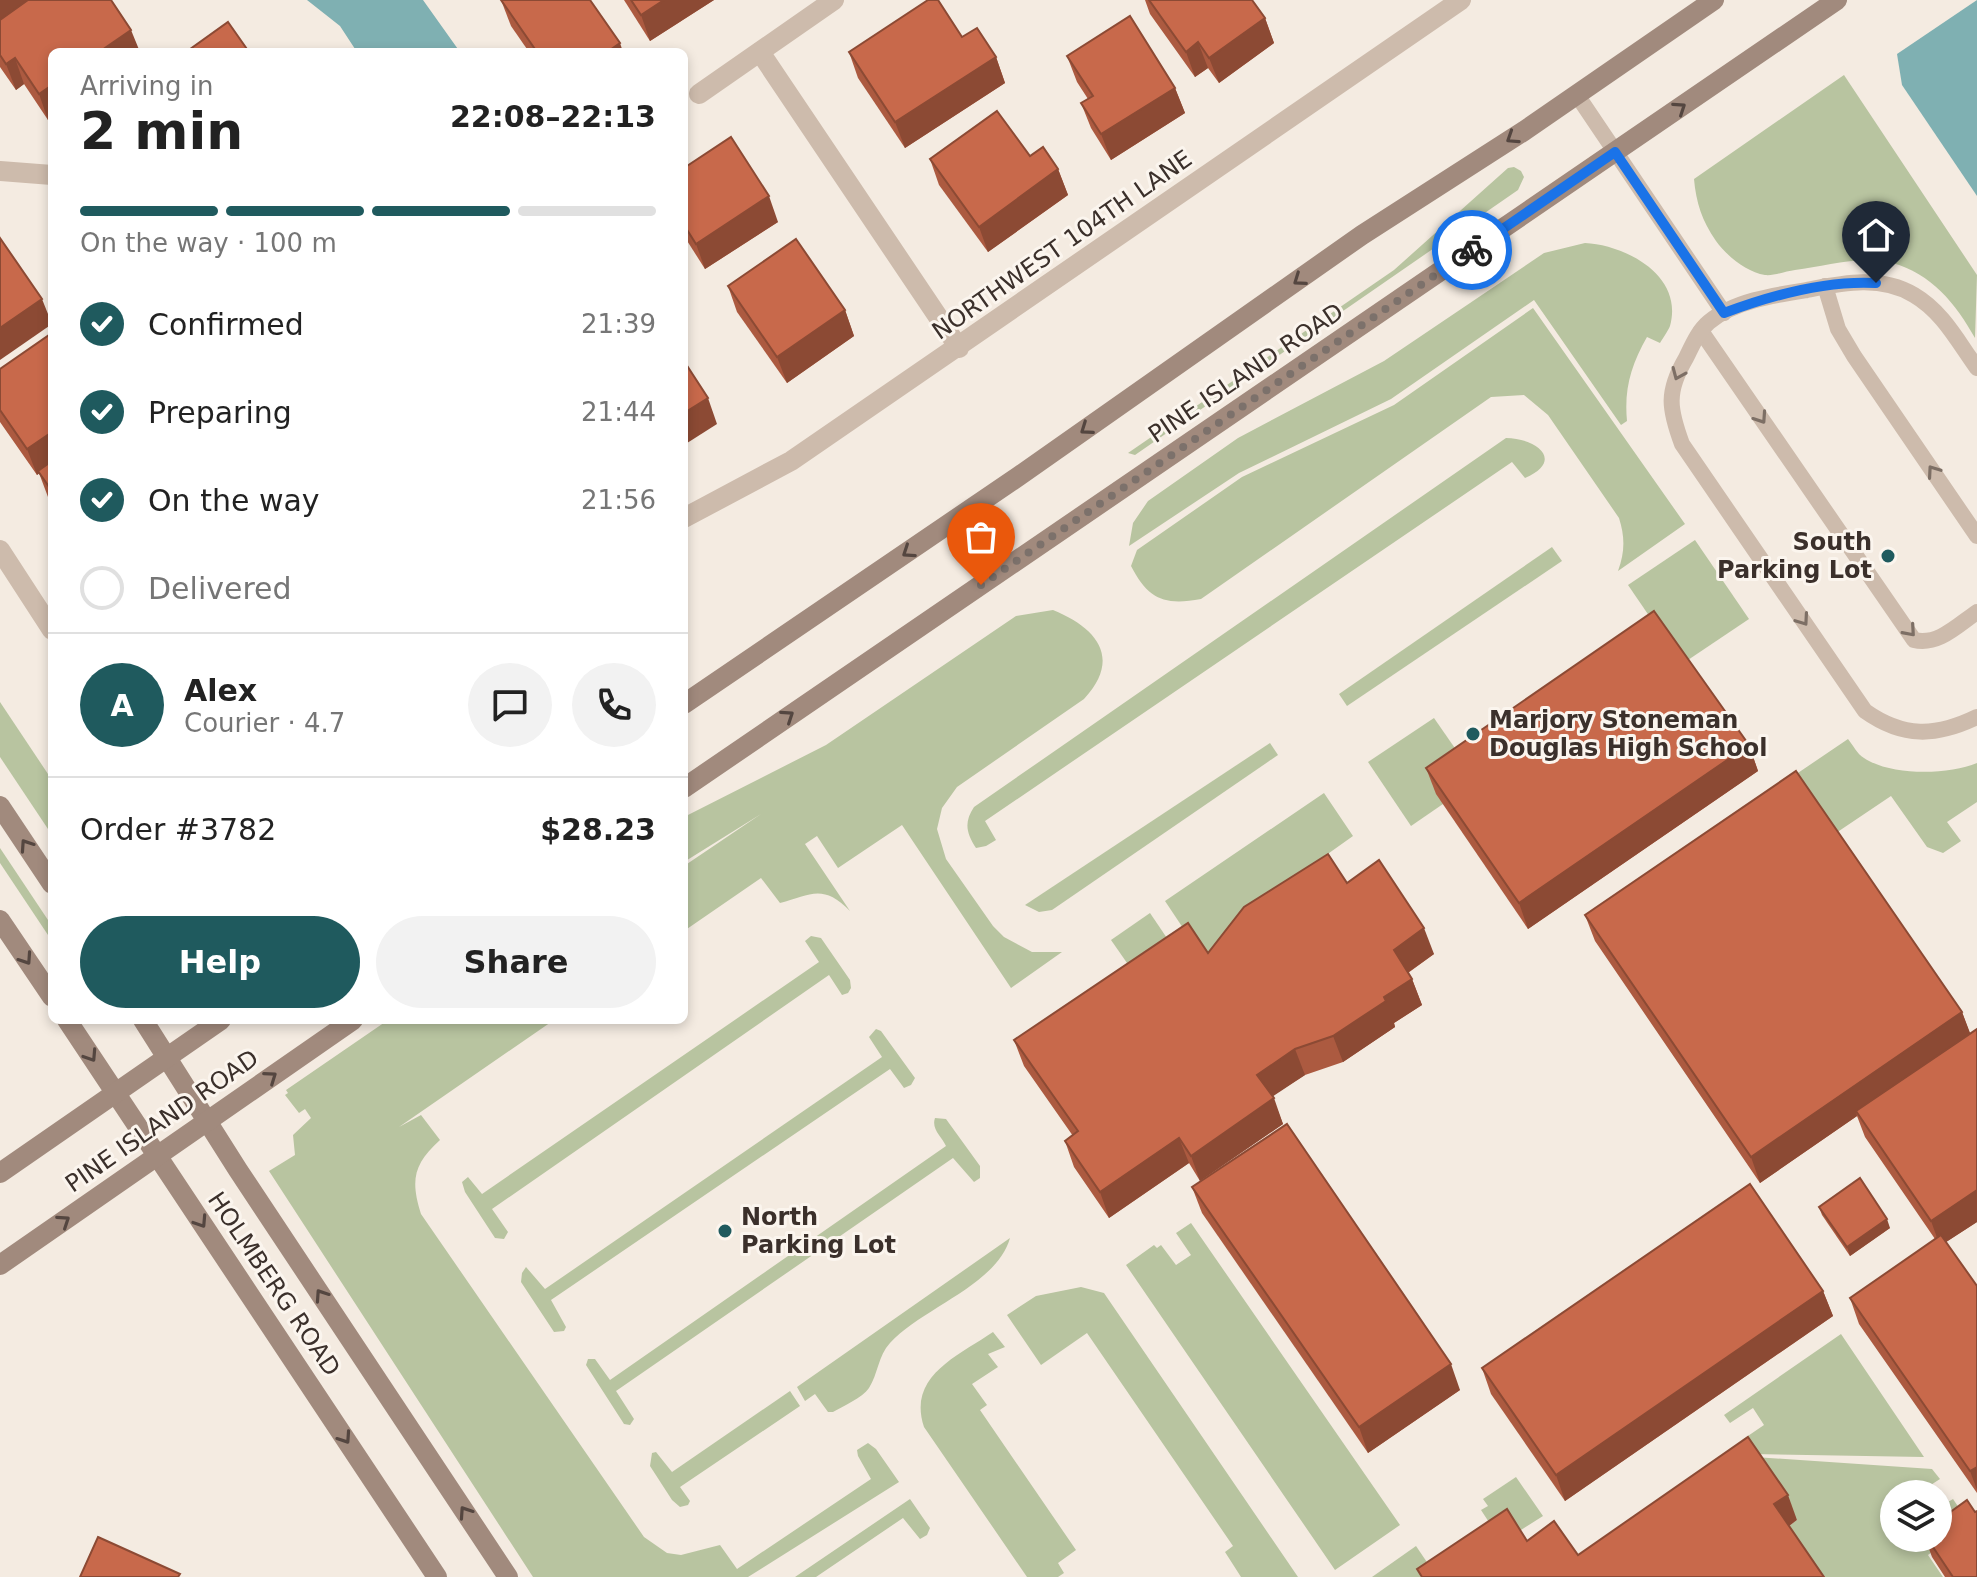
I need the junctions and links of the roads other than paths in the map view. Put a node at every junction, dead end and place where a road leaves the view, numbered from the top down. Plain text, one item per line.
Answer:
1 (834, 0) edge
2 (1461, 0) edge
3 (1714, 0) edge
4 (1837, 0) edge
5 (760, 52) junction
6 (699, 94) dead end
7 (1577, 95) junction
8 (1615, 152) junction
9 (0, 171) edge
10 (48, 175) edge
11 (1825, 286) junction
12 (1724, 313) junction
13 (1701, 331) junction
14 (959, 348) junction
15 (1977, 368) edge
16 (688, 516) edge
17 (1977, 536) edge
18 (0, 550) edge
19 (1977, 612) edge
20 (48, 624) edge
21 (688, 701) edge
22 (1977, 717) edge
23 (688, 785) edge
24 (0, 806) edge
25 (48, 878) edge
26 (0, 920) edge
27 (48, 991) edge
28 (70, 1024) edge
29 (146, 1024) edge
30 (215, 1024) edge
31 (347, 1024) edge
32 (167, 1057) junction
33 (115, 1092) junction
34 (207, 1122) junction
35 (158, 1157) junction
36 (0, 1173) edge
37 (0, 1265) edge
38 (437, 1577) edge
39 (508, 1577) edge

1 - 5 street
2 - 14 street, NORTHWEST 104TH LANE
3 - 7 main road, PINE ISLAND ROAD
8 -> 4 main road, PINE ISLAND ROAD
5 - 6 street
5 - 14 street
7 - 8 lane
7 -> 21 main road, PINE ISLAND ROAD
8 - 12 lane
23 -> 8 main road, PINE ISLAND ROAD
9 - 10 street
11 - 12 lane
11 - 15 lane
17 -> 11 lane
12 - 13 lane
13 -> 19 lane
13 -> 22 lane
14 - 16 street, NORTHWEST 104TH LANE
18 - 20 street
25 -> 24 main road
26 -> 27 main road
28 -> 33 main road, HOLMBERG ROAD
29 - 32 main road, HOLMBERG ROAD
30 - 32 main road, PINE ISLAND ROAD
34 -> 31 main road, PINE ISLAND ROAD
32 - 33 main road, PINE ISLAND ROAD
32 - 34 main road, HOLMBERG ROAD
33 - 35 main road, HOLMBERG ROAD
33 - 36 main road, PINE ISLAND ROAD
34 - 35 main road, PINE ISLAND ROAD
39 -> 34 main road, HOLMBERG ROAD
37 -> 35 main road, PINE ISLAND ROAD
35 -> 38 main road, HOLMBERG ROAD

